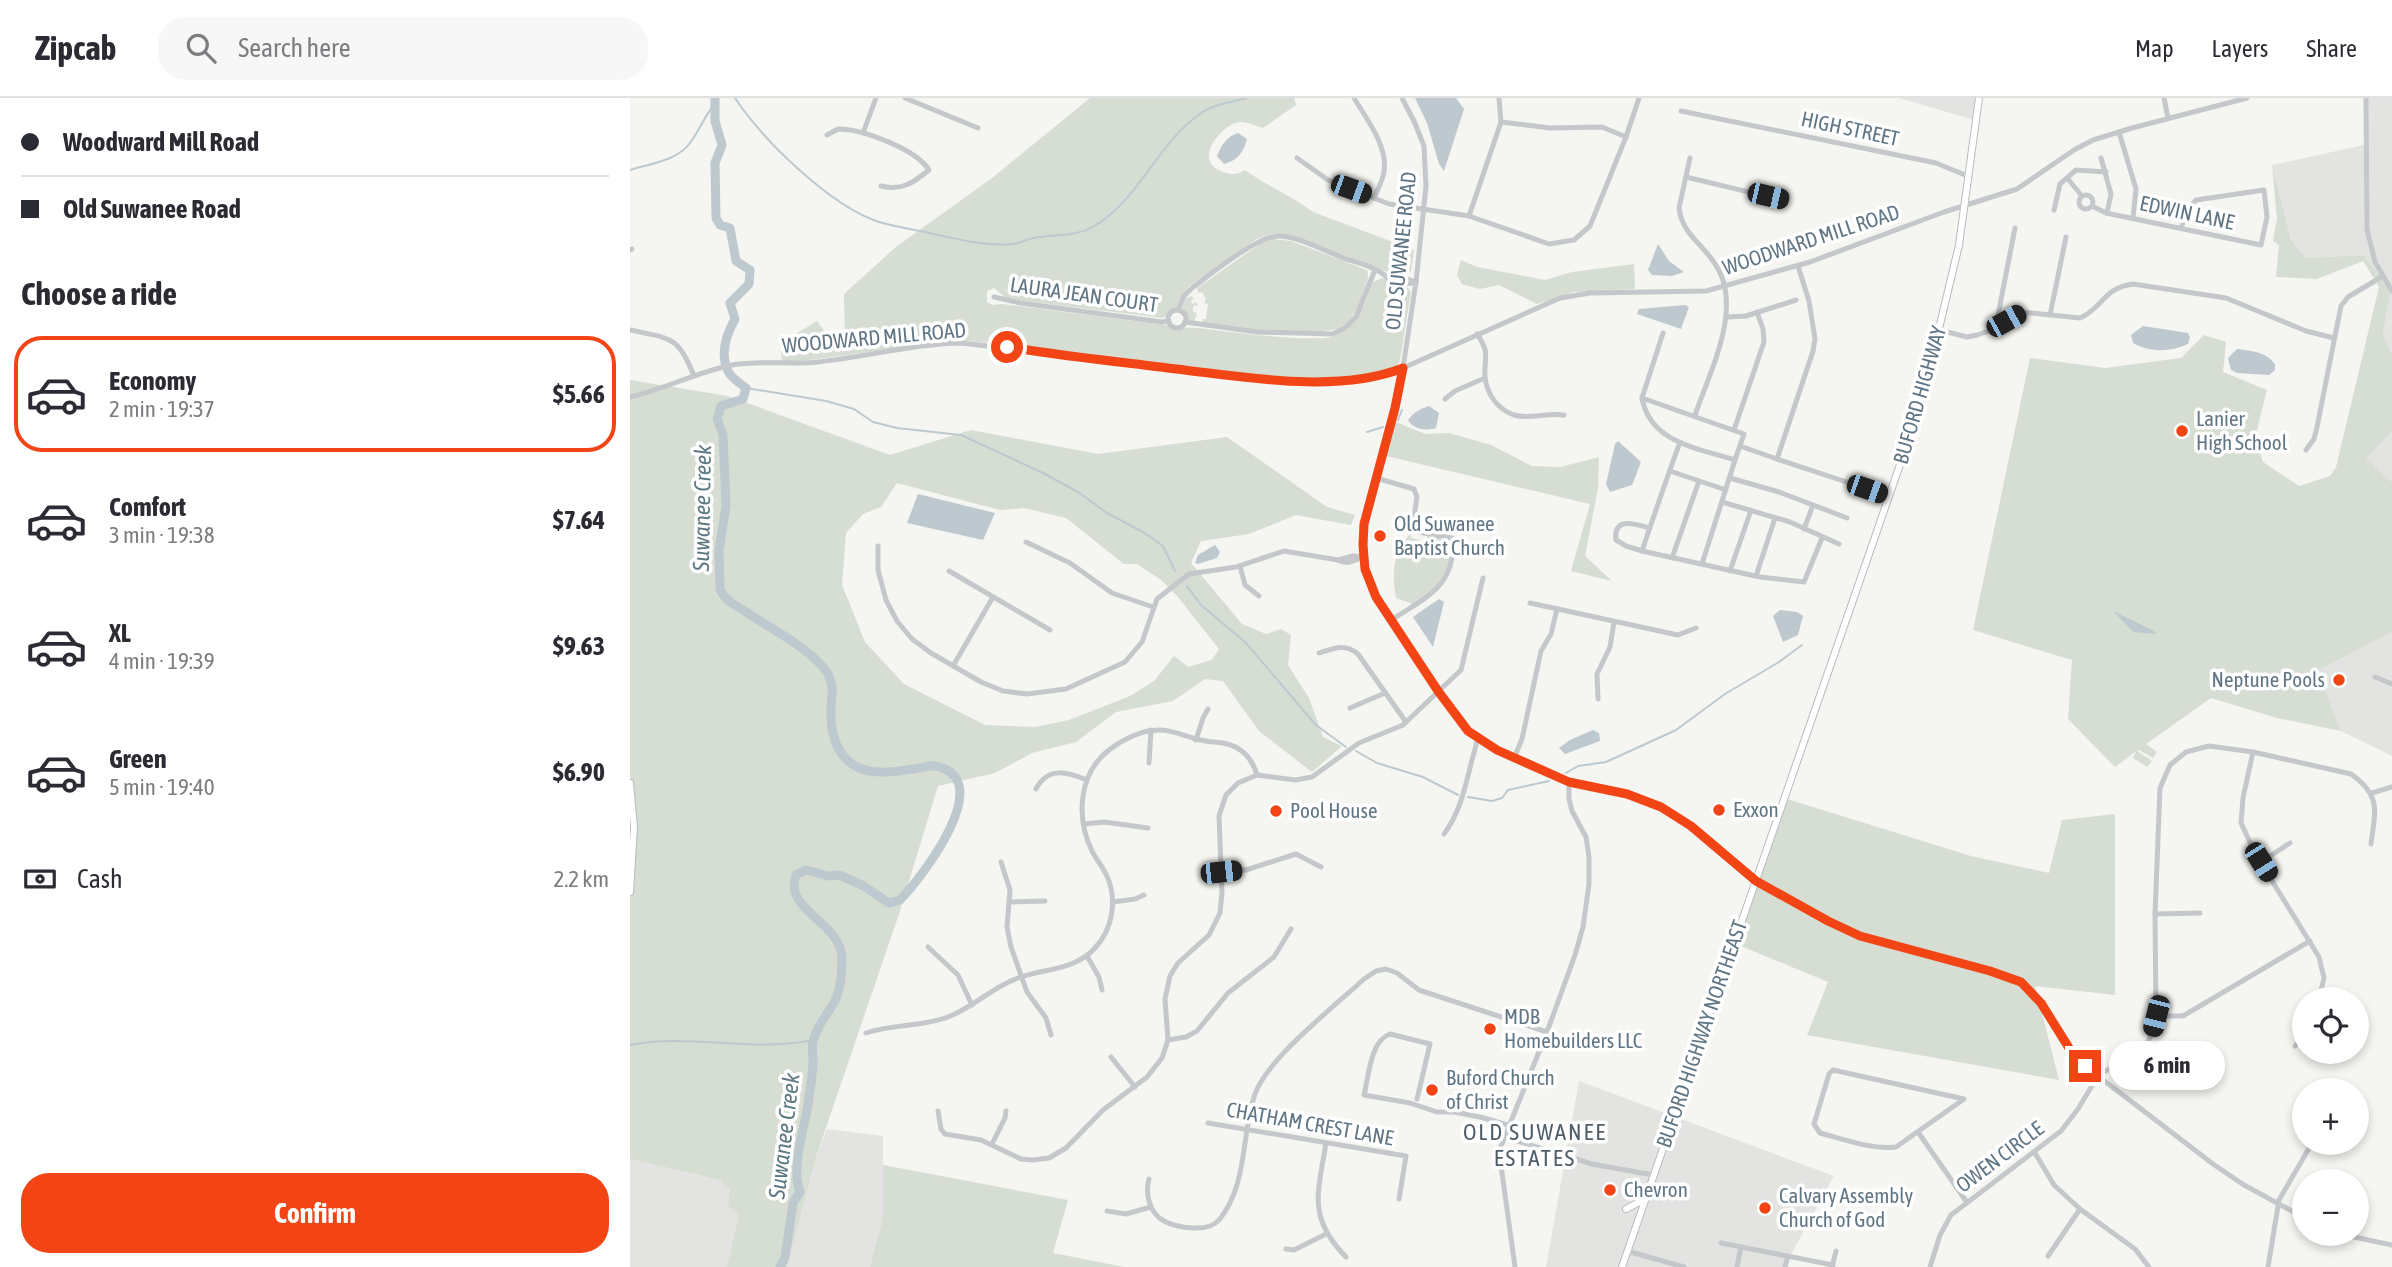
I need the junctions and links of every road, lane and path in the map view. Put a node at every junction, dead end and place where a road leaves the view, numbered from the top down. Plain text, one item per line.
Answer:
1 (876, 98) edge
2 (905, 98) edge
3 (1354, 98) edge
4 (1402, 98) edge
5 (1499, 98) edge
6 (1639, 98) edge
7 (1979, 98) edge
8 (2164, 98) edge
9 (2247, 98) edge
10 (2366, 98) edge
11 (1681, 111) dead end
12 (2168, 118) junction
13 (1501, 122) junction
14 (978, 128) dead end
15 (2119, 132) junction
16 (863, 133) junction
17 (827, 135) dead end
18 (1626, 137) junction
19 (1297, 158) dead end
20 (1690, 158) dead end
21 (2101, 158) dead end
22 (2106, 172) junction
23 (1686, 177) junction
24 (1970, 177) junction
25 (2067, 178) junction
26 (881, 186) dead end
27 (2082, 196) junction
28 (1374, 198) junction
29 (1782, 200) dead end
30 (1965, 205) junction
31 (2092, 206) junction
32 (1424, 209) junction
33 (2054, 210) dead end
34 (2107, 213) junction
35 (1469, 216) junction
36 (2133, 218) junction
37 (2015, 228) dead end
38 (2181, 228) junction
39 (2066, 237) dead end
40 (1798, 266) junction
41 (1375, 270) junction
42 (2383, 276) junction
43 (1416, 282) junction
44 (1725, 286) junction
45 (2392, 291) edge
46 (994, 298) dead end
47 (1796, 300) dead end
48 (1178, 310) junction
49 (1757, 312) junction
50 (2050, 315) junction
51 (1727, 317) junction
52 (1169, 321) junction
53 (1185, 323) junction
54 (2003, 324) junction
55 (630, 330) edge
56 (1940, 330) junction
57 (1663, 333) dead end
58 (1477, 334) junction
59 (2334, 338) junction
60 (1403, 368) junction
61 (694, 376) junction
62 (1485, 378) junction
63 (630, 397) edge
64 (1445, 398) dead end
65 (1642, 398) junction
66 (1564, 415) dead end
67 (1695, 415) junction
68 (1734, 429) junction
69 (1680, 442) junction
70 (1740, 446) junction
71 (2306, 450) dead end
72 (1777, 459) junction
73 (1735, 460) junction
74 (1670, 471) junction
75 (1376, 478) junction
76 (1730, 478) junction
77 (1699, 481) junction
78 (1726, 490) junction
79 (1889, 496) junction
80 (1722, 502) junction
81 (1813, 505) junction
82 (1751, 510) junction
83 (1775, 518) junction
84 (1847, 518) dead end
85 (1650, 528) junction
86 (1804, 529) junction
87 (1822, 538) junction
88 (1026, 542) dead end
89 (1839, 544) dead end
90 (878, 546) dead end
91 (1642, 551) junction
92 (1363, 557) junction
93 (1672, 558) junction
94 (1702, 564) junction
95 (1240, 566) junction
96 (1730, 570) junction
97 (949, 571) dead end
98 (1756, 576) junction
99 (1483, 578) dead end
100 (1259, 596) dead end
101 (993, 597) junction
102 (1530, 604) dead end
103 (1153, 607) junction
104 (1557, 609) junction
105 (1391, 620) junction
106 (1614, 621) junction
107 (1696, 628) dead end
108 (1050, 630) dead end
109 (1319, 653) dead end
110 (953, 666) junction
111 (2375, 677) dead end
112 (2392, 684) edge
113 (1438, 691) junction
114 (1385, 693) junction
115 (1598, 699) dead end
116 (1350, 708) dead end
117 (1208, 709) dead end
118 (1406, 722) junction
119 (1151, 730) junction
120 (1478, 739) junction
121 (1195, 740) junction
122 (2253, 752) junction
123 (1514, 758) junction
124 (1149, 763) dead end
125 (1256, 775) junction
126 (1087, 780) junction
127 (1569, 782) junction
128 (630, 783) edge
129 (2392, 787) edge
130 (1036, 789) dead end
131 (2372, 793) junction
132 (1084, 824) junction
133 (1148, 828) dead end
134 (1444, 834) dead end
135 (2290, 843) dead end
136 (2371, 844) dead end
137 (1001, 862) dead end
138 (2261, 862) junction
139 (1321, 867) dead end
140 (1221, 872) junction
141 (1756, 881) junction
142 (630, 892) edge
143 (1144, 895) dead end
144 (1045, 901) dead end
145 (1010, 902) junction
146 (1113, 902) junction
147 (2200, 913) dead end
148 (2155, 914) junction
149 (1291, 929) dead end
150 (2310, 941) junction
151 (928, 947) dead end
152 (1087, 956) junction
153 (1021, 976) junction
154 (2322, 987) edge
155 (1102, 990) dead end
156 (972, 1005) junction
157 (2156, 1016) junction
158 (1547, 1032) junction
159 (866, 1033) dead end
160 (1051, 1035) dead end
161 (1168, 1040) junction
162 (1111, 1058) dead end
163 (2098, 1076) junction
164 (1135, 1087) junction
165 (1417, 1099) dead end
166 (939, 1111) dead end
167 (1006, 1111) dead end
168 (1208, 1123) dead end
169 (1508, 1125) junction
170 (1247, 1129) junction
171 (1918, 1132) junction
172 (1504, 1137) junction
173 (1326, 1143) junction
174 (992, 1144) junction
175 (2035, 1153) junction
176 (2305, 1155) edge
177 (1653, 1175) junction
178 (1149, 1179) dead end
179 (1399, 1199) dead end
180 (1645, 1199) junction
181 (1966, 1201) junction
182 (2278, 1204) junction
183 (1152, 1207) junction
184 (1626, 1209) dead end
185 (2080, 1209) junction
186 (1107, 1211) dead end
187 (2292, 1211) edge
188 (1326, 1234) junction
189 (2369, 1240) edge
190 (1721, 1243) dead end
191 (2392, 1245) edge
192 (1741, 1247) junction
193 (1286, 1249) dead end
194 (1628, 1251) junction
195 (1836, 1251) dead end
196 (1788, 1256) junction
197 (2048, 1256) dead end
198 (1346, 1257) dead end
199 (1833, 1266) edge
200 (1515, 1267) edge
201 (1622, 1267) edge
202 (1684, 1267) edge
203 (1737, 1267) edge
204 (1785, 1267) edge
205 (1930, 1267) edge
206 (2149, 1267) edge
207 (2268, 1267) edge

1 - 16 street
2 - 14 street
3 - 28 street
4 - 32 street, OLD SUWANEE ROAD
5 - 13 street
6 - 18 street
7 - 24 main road, BUFORD HIGHWAY
8 - 12 street
9 - 12 street, WOODWARD MILL ROAD
10 - 42 street
11 - 24 street, HIGH STREET
12 - 15 street, WOODWARD MILL ROAD
13 - 18 street
13 - 35 street
15 - 30 street, WOODWARD MILL ROAD
15 - 36 street
16 - 17 street
16 - 26 street
18 - 35 street
19 - 28 street
20 - 23 street
21 - 22 street, EDWIN LANE
22 - 25 street
22 - 34 street, EDWIN LANE
23 - 29 street
23 - 44 street
24 - 30 main road, BUFORD HIGHWAY
25 - 27 street, EDWIN LANE
25 - 33 street
27 - 31 street, EDWIN LANE
27 - 31 street, EDWIN LANE
28 - 32 street
30 - 40 street, WOODWARD MILL ROAD
30 - 56 main road, BUFORD HIGHWAY
31 - 34 street, EDWIN LANE
32 - 35 street
32 - 43 street, OLD SUWANEE ROAD
34 - 36 street, EDWIN LANE
36 - 38 street, EDWIN LANE
37 - 54 street
38 - 38 street, EDWIN LANE
39 - 50 street
40 - 44 street, WOODWARD MILL ROAD
40 - 72 street
41 - 43 street
41 - 48 street
41 - 53 street, LAURA JEAN COURT
42 - 45 street
42 - 59 street
43 - 60 street, OLD SUWANEE ROAD
44 - 51 street
44 - 58 street, WOODWARD MILL ROAD
46 - 52 street, LAURA JEAN COURT
47 - 49 street
48 - 52 street, LAURA JEAN COURT
48 - 53 street, LAURA JEAN COURT
49 - 51 street
49 - 68 street
50 - 54 street
50 - 59 street
51 - 67 street
52 - 53 street, LAURA JEAN COURT
54 - 56 street
55 - 61 street
56 - 79 main road, BUFORD HIGHWAY
57 - 65 street
58 - 60 street, WOODWARD MILL ROAD
58 - 62 street
59 - 71 street
60 - 61 street, WOODWARD MILL ROAD
60 - 75 street, OLD SUWANEE ROAD
61 - 63 street, WOODWARD MILL ROAD
62 - 64 street
62 - 66 street
65 - 67 street
65 - 69 street
67 - 68 street
68 - 70 street
69 - 73 street
69 - 74 street
70 - 72 street
70 - 73 street
72 - 79 street
73 - 76 street
74 - 77 street
74 - 85 street
75 - 92 street, OLD SUWANEE ROAD
75 - 105 street
76 - 78 street
76 - 81 street
77 - 78 street
77 - 93 street
78 - 80 street
79 - 141 main road, BUFORD HIGHWAY
80 - 82 street
80 - 94 street
81 - 84 street
81 - 86 street
82 - 83 street
82 - 96 street
83 - 86 street
83 - 98 street
85 - 91 street
85 - 91 street
86 - 87 street
87 - 89 street
87 - 98 street
88 - 103 street
90 - 110 street
91 - 93 street
92 - 95 street
92 - 105 street, OLD SUWANEE ROAD
93 - 94 street
94 - 96 street
95 - 100 street
95 - 103 street
96 - 98 street
97 - 101 street
99 - 113 street
101 - 108 street
101 - 110 street
102 - 104 street
103 - 110 street
104 - 106 street
104 - 123 street
105 - 113 street, OLD SUWANEE ROAD
106 - 107 street
106 - 115 street
109 - 114 street
111 - 112 street
113 - 118 street
113 - 120 street, OLD SUWANEE ROAD
114 - 116 street
114 - 118 street
117 - 121 street
118 - 125 street
119 - 121 street
119 - 124 street
119 - 126 street
120 - 123 street, OLD SUWANEE ROAD
120 - 134 street
121 - 125 street
122 - 131 street
122 - 138 street
122 - 148 street
123 - 127 street, OLD SUWANEE ROAD
125 - 140 street
126 - 130 street
126 - 132 street
127 - 141 street, OLD SUWANEE ROAD
127 - 158 street
128 - 142 main road
129 - 131 street
131 - 136 street
132 - 133 street
132 - 146 street
135 - 138 street
137 - 145 street
138 - 150 street
139 - 140 street
140 - 161 street
141 - 163 street, OLD SUWANEE ROAD
141 - 177 main road, BUFORD HIGHWAY NORTHEAST
143 - 146 street
144 - 145 street
145 - 153 street
146 - 152 street
147 - 148 street
148 - 157 street
149 - 161 street
150 - 154 street
150 - 157 street
151 - 156 street
152 - 153 street
152 - 155 street
153 - 156 street
153 - 160 street
156 - 159 street
157 - 163 street
158 - 169 street
158 - 170 street
161 - 164 street
162 - 164 street
163 - 175 street, OWEN CIRCLE
163 - 182 street, OLD SUWANEE ROAD
164 - 174 street
165 - 169 street
166 - 174 street
167 - 174 street
168 - 170 street, CHATHAM CREST LANE
169 - 172 street
170 - 173 street, CHATHAM CREST LANE
170 - 183 street
171 - 171 street
171 - 181 street
172 - 177 street
172 - 200 street
173 - 179 street, CHATHAM CREST LANE
173 - 188 street
175 - 181 street, OWEN CIRCLE
175 - 185 street
176 - 182 street
177 - 180 main road, BUFORD HIGHWAY NORTHEAST
178 - 183 street
180 - 184 main road
180 - 194 main road, BUFORD HIGHWAY NORTHEAST
181 - 205 street, OWEN CIRCLE
182 - 187 street, OLD SUWANEE ROAD
182 - 207 street
183 - 186 street
185 - 197 street
185 - 206 street
188 - 193 street
188 - 198 street
189 - 191 street
190 - 192 street
192 - 196 street
192 - 203 street
194 - 201 main road, BUFORD HIGHWAY NORTHEAST
194 - 202 street
195 - 199 street
196 - 199 street
196 - 204 street

